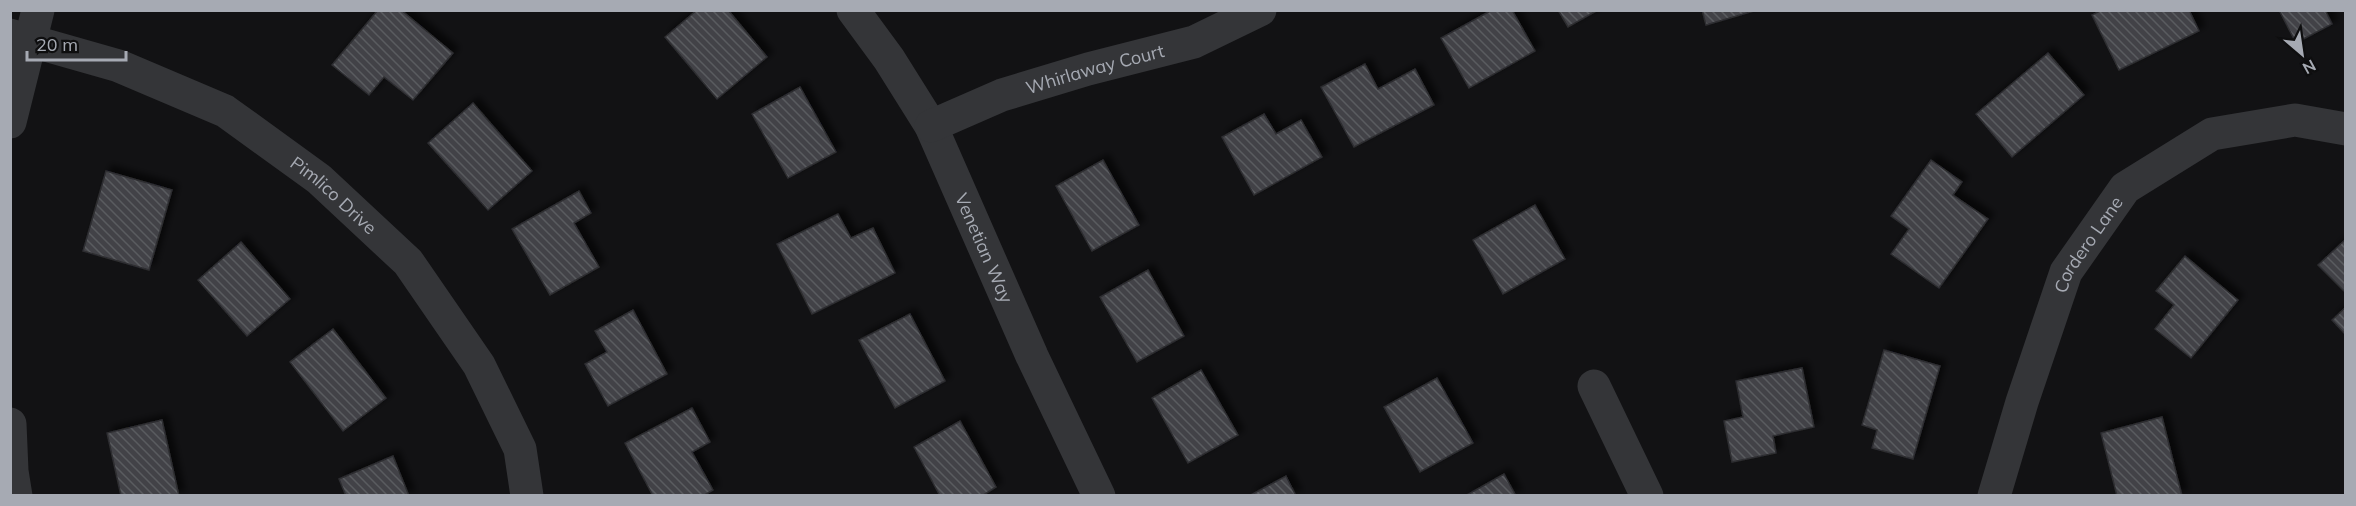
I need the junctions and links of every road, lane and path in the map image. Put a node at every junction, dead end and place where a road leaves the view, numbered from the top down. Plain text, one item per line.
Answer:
1 (853, 10) edge
2 (1260, 10) edge
3 (26, 29) edge
4 (10, 122) edge
5 (930, 126) junction
6 (2346, 129) edge
7 (1594, 386) dead end
8 (10, 424) edge
9 (16, 495) edge
10 (527, 495) edge
11 (1099, 495) edge
12 (1647, 495) edge
13 (1994, 495) edge

1 - 5 street, Venetian Way
2 - 5 street, Whirlaway Court
3 - 4 street
3 - 10 street, Pimlico Drive
5 - 11 street, Venetian Way
6 - 13 street, Cordero Lane
7 - 12 street
8 - 9 street

